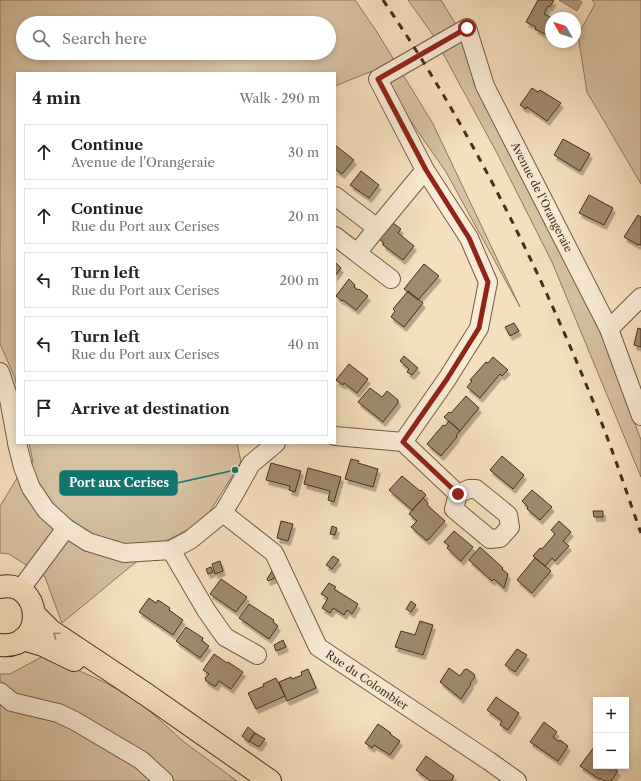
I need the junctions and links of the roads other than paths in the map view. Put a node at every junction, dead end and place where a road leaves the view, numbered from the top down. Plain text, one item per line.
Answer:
1 (426, 170) junction
2 (336, 197) edge
3 (377, 228) junction
4 (336, 237) edge
5 (357, 253) junction
6 (391, 279) dead end
7 (641, 297) edge
8 (609, 329) junction
9 (0, 372) edge
10 (641, 416) edge
11 (336, 436) edge
12 (16, 438) edge
13 (403, 442) junction
14 (17, 444) edge
15 (275, 444) edge
16 (458, 494) dead end
17 (223, 512) junction
18 (66, 528) junction
19 (172, 550) junction
20 (10, 588) edge
21 (35, 615) junction
22 (23, 640) junction
23 (0, 645) edge
24 (257, 655) dead end
25 (0, 692) edge
26 (147, 695) junction
27 (164, 781) edge
28 (270, 781) edge
29 (518, 781) edge

1 - 3 street
1 - 8 street, Avenue de l'Orangeraie
1 - 13 street
2 - 3 street
3 - 5 street
4 - 5 street
5 - 6 street
7 - 8 street
8 - 10 street, Avenue de l'Orangeraie
9 - 12 street
11 - 13 street
13 - 16 street
14 - 18 street
15 - 17 street
17 - 19 street
17 - 29 street, Rue du Colombier
18 - 19 street
18 - 20 street
19 - 24 street
20 - 21 main road
21 - 22 main road
26 -> 21 main road
22 - 23 main road
22 - 26 main road
25 - 27 street
26 - 28 main road

